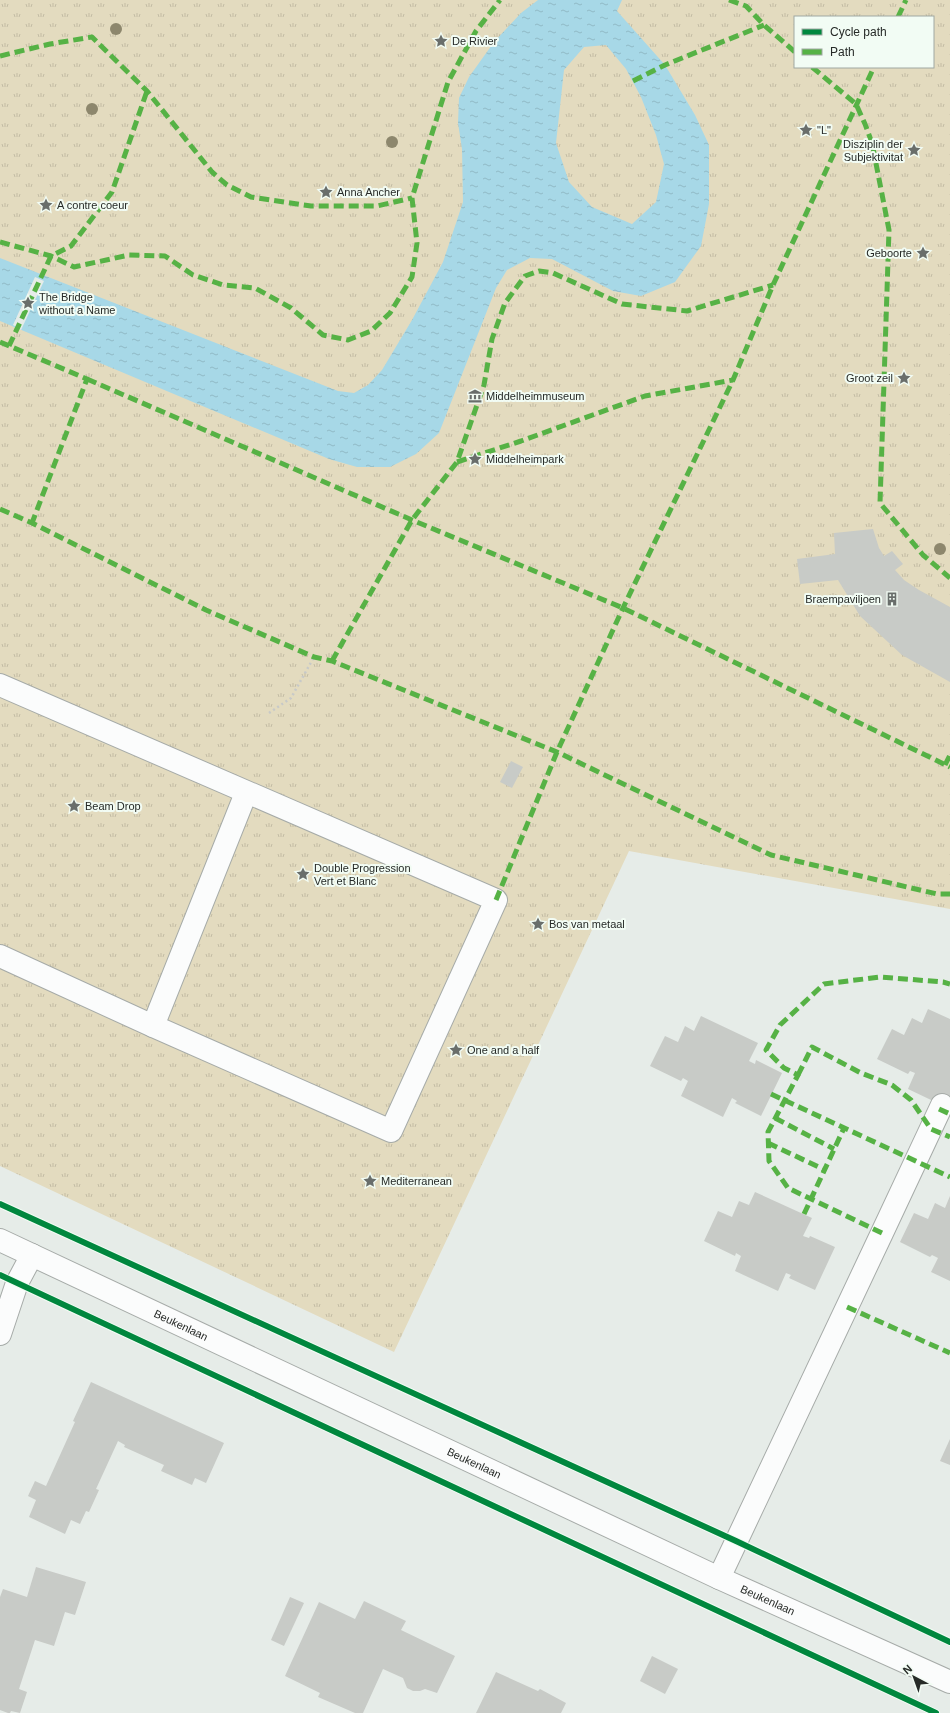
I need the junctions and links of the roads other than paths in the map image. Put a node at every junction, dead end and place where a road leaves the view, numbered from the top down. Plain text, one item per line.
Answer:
1 (0, 685) edge
2 (246, 793) junction
3 (0, 956) edge
4 (153, 1026) junction
5 (942, 1105) dead end
6 (0, 1240) edge
7 (32, 1255) junction
8 (0, 1334) edge
9 (719, 1578) junction
10 (950, 1682) edge

1 - 2 street
2 - 4 street
2 - 4 street
3 - 4 street
5 - 9 street
6 - 7 street, Beukenlaan
7 - 8 street
7 - 9 street, Beukenlaan
9 - 10 street, Beukenlaan

